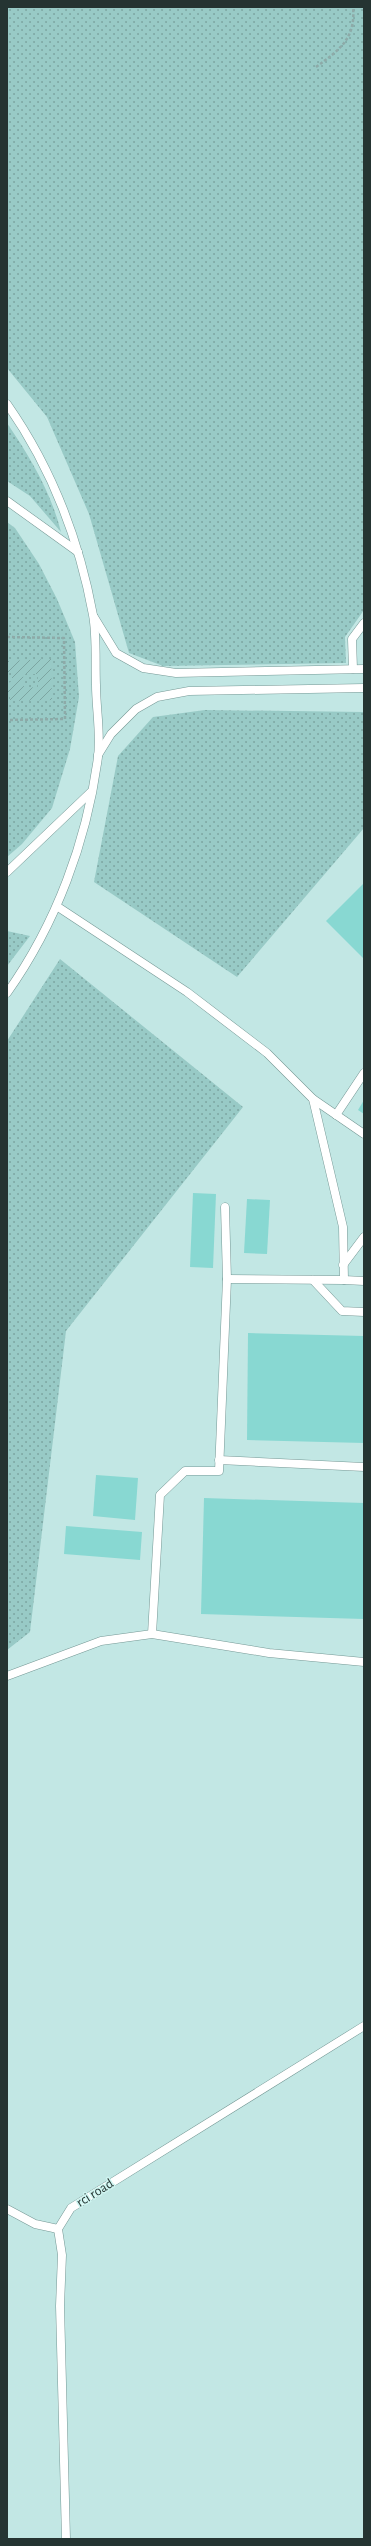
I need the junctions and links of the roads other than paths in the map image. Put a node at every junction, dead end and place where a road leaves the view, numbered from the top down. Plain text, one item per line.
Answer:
1 (7, 404) edge
2 (7, 501) edge
3 (78, 552) junction
4 (93, 617) junction
5 (364, 623) edge
6 (353, 669) junction
7 (364, 669) edge
8 (364, 688) edge
9 (98, 756) junction
10 (92, 792) junction
11 (7, 872) edge
12 (58, 907) junction
13 (7, 993) edge
14 (364, 1073) edge
15 (313, 1099) junction
16 (336, 1115) junction
17 (364, 1134) edge
18 (225, 1208) dead end
19 (364, 1237) edge
20 (343, 1265) junction
21 (227, 1279) junction
22 (313, 1280) junction
23 (344, 1280) junction
24 (364, 1281) edge
25 (364, 1312) edge
26 (219, 1460) junction
27 (364, 1467) edge
28 (152, 1634) junction
29 (364, 1662) edge
30 (7, 1676) edge
31 (364, 2026) edge
32 (7, 2209) edge
33 (58, 2229) junction
34 (66, 2539) edge

1 - 3 lane
2 - 3 lane
3 - 4 lane
4 - 6 lane
4 - 9 lane
5 - 6 lane
6 - 7 lane
8 - 9 lane
9 - 10 lane
10 - 11 lane
10 - 12 lane
12 - 13 lane
12 - 15 lane
14 - 16 lane
15 - 16 lane
15 - 20 lane
16 - 17 lane
18 - 21 lane
19 - 20 lane
20 - 23 lane
21 - 22 lane
21 - 26 lane
22 - 23 lane
22 - 25 lane
23 - 24 lane
26 - 27 lane
26 - 28 lane
28 - 29 lane
28 - 30 lane
31 - 33 lane, rci road
32 - 33 lane
33 - 34 lane

